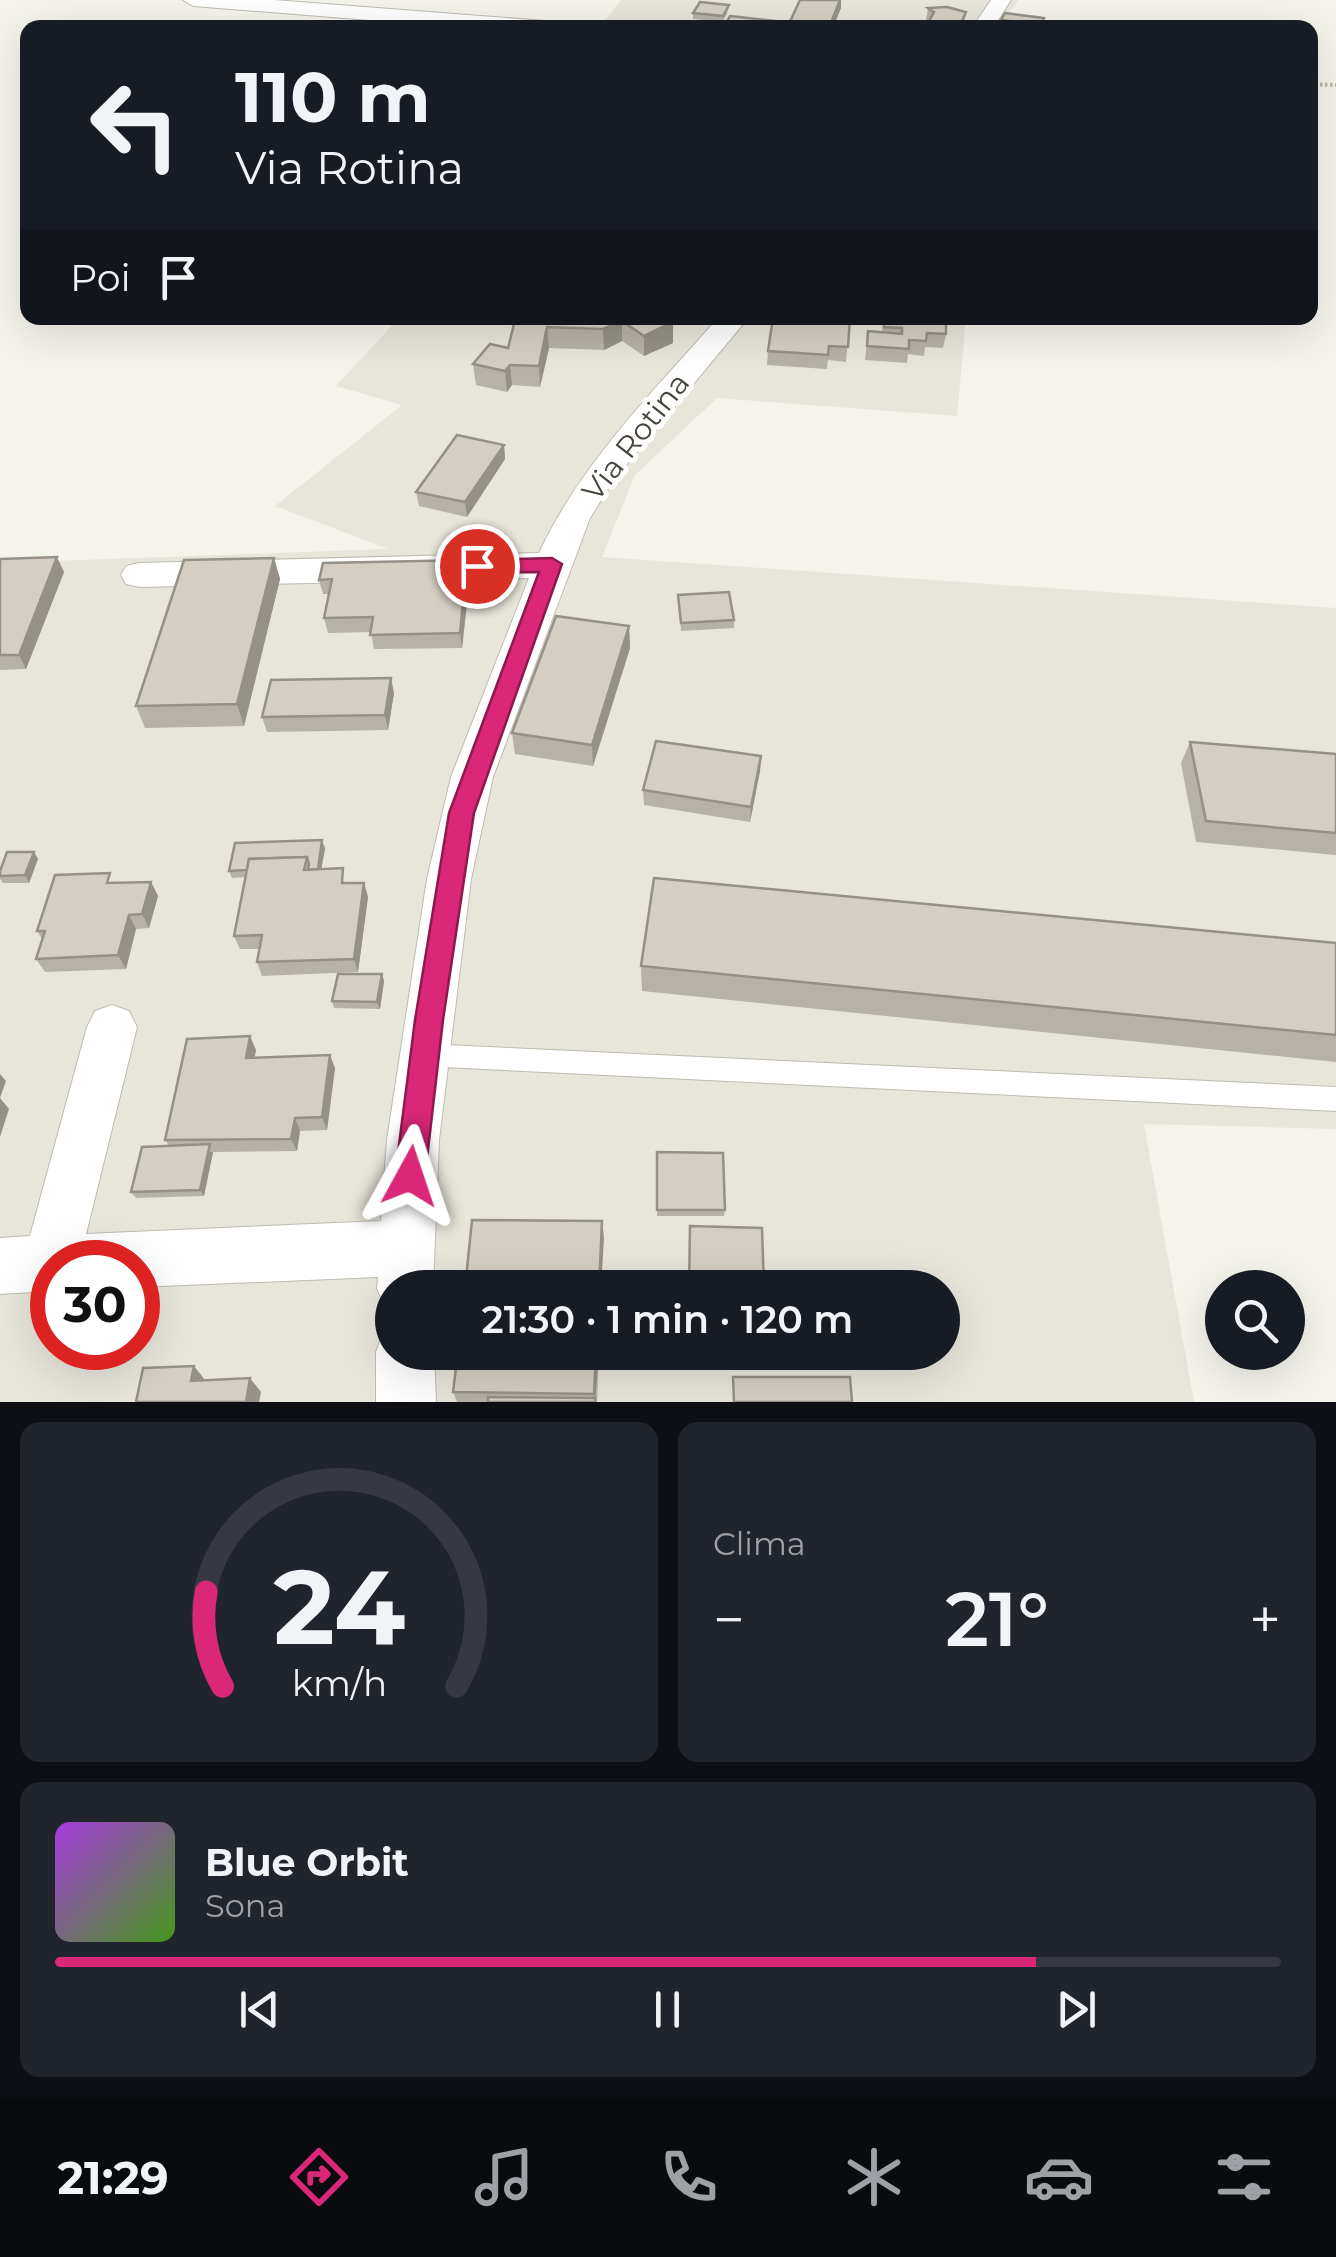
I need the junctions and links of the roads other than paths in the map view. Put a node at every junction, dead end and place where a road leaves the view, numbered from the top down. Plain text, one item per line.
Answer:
1 (192, 0) edge
2 (453, 20) edge
3 (727, 325) edge
4 (552, 564) junction
5 (140, 575) dead end
6 (112, 1026) dead end
7 (424, 1055) junction
8 (1336, 1099) edge
9 (50, 1240) edge
10 (160, 1265) edge
11 (404, 1268) edge
12 (405, 1370) edge
13 (406, 1402) edge

1 - 2 street
3 - 4 street, Via Rotina
4 - 5 street
4 - 7 street, Via Rotina
6 - 9 street, Via Rotina
7 - 8 lane
7 - 11 street, Via Rotina
10 - 11 street, Via Rotina
12 - 13 street

